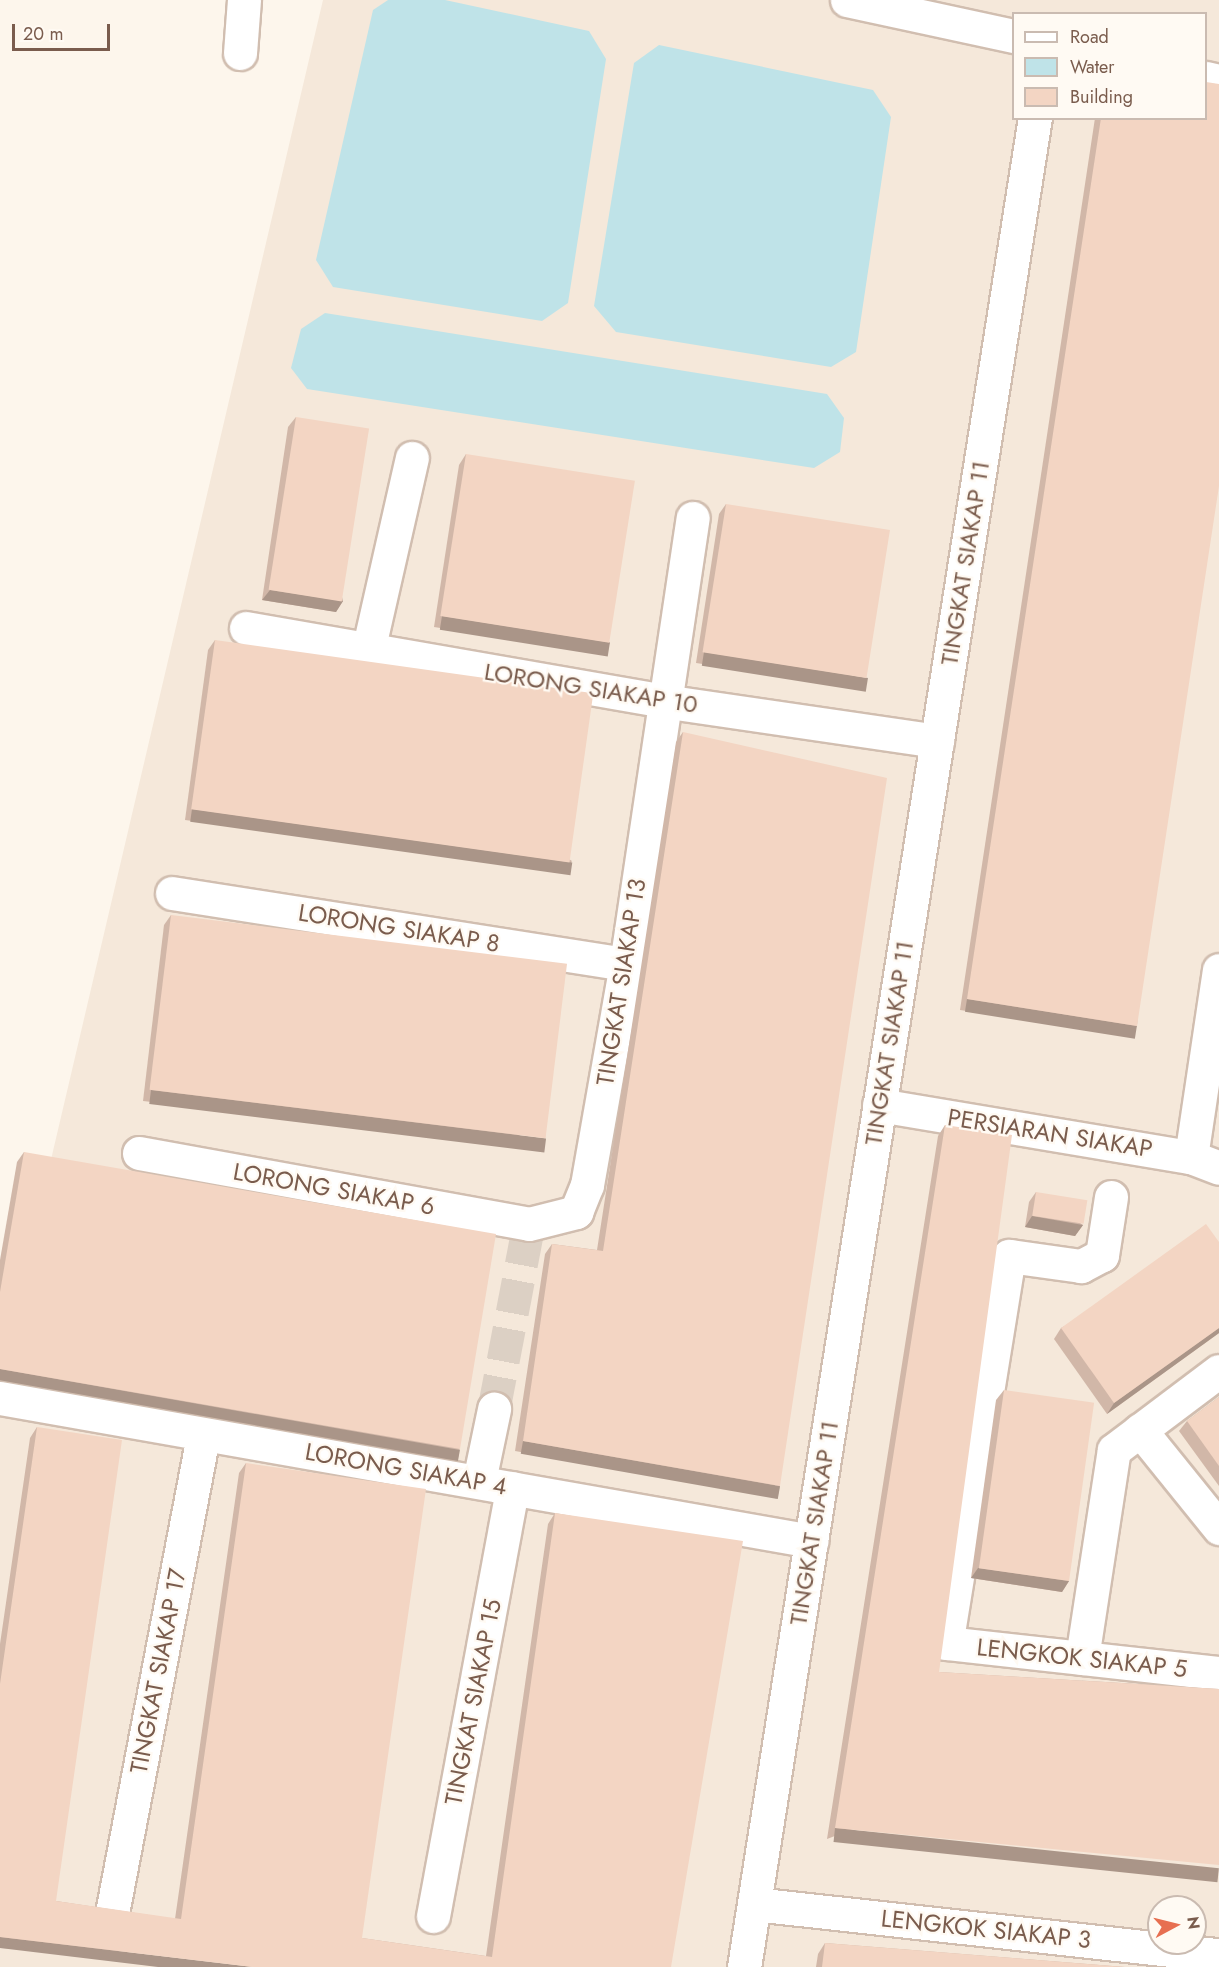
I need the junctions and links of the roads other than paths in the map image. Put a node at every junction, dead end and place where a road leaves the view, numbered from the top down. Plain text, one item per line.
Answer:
1 (244, 0) edge
2 (847, 0) edge
3 (1012, 36) edge
4 (240, 53) dead end
5 (1035, 120) edge
6 (412, 458) dead end
7 (693, 518) dead end
8 (246, 627) dead end
9 (368, 651) junction
10 (663, 701) junction
11 (937, 741) junction
12 (172, 893) dead end
13 (626, 964) junction
14 (1219, 970) edge
15 (879, 1105) junction
16 (139, 1153) dead end
17 (1205, 1162) edge
18 (1111, 1197) dead end
19 (529, 1224) joint
20 (1219, 1371) edge
21 (0, 1398) edge
22 (494, 1409) tunnel mouth
23 (1140, 1430) junction
24 (203, 1434) junction
25 (479, 1481) junction
26 (512, 1488) junction
27 (1219, 1528) edge
28 (811, 1541) junction
29 (1082, 1658) junction
30 (1219, 1673) edge
31 (754, 1904) junction
32 (113, 1908) edge
33 (433, 1916) dead end
34 (1219, 1954) edge
35 (744, 1967) edge

1 - 4 street
2 - 3 street
5 - 11 street, TINGKAT SIAKAP 11
6 - 9 street
7 - 10 street, TINGKAT SIAKAP 13
8 - 9 street, LORONG SIAKAP 10
9 - 10 street, LORONG SIAKAP 10
10 - 11 street, LORONG SIAKAP 10
10 - 13 street, TINGKAT SIAKAP 13
11 - 15 street, TINGKAT SIAKAP 11
12 - 13 street, LORONG SIAKAP 8
13 - 19 street, TINGKAT SIAKAP 13
14 - 17 street
15 - 17 street, PERSIARAN SIAKAP
15 - 28 street, TINGKAT SIAKAP 11
16 - 19 street, LORONG SIAKAP 6
18 - 29 street, LENGKOK SIAKAP 5
20 - 23 street
21 - 24 street, LORONG SIAKAP 4
22 - 25 street
23 - 27 street
23 - 29 street
24 - 25 street, LORONG SIAKAP 4
24 - 32 street, TINGKAT SIAKAP 17
25 - 26 street, LORONG SIAKAP 4
26 - 28 street, LORONG SIAKAP 4
26 - 33 street, TINGKAT SIAKAP 15
28 - 31 street, TINGKAT SIAKAP 11
29 - 30 street, LENGKOK SIAKAP 5
31 - 34 street, LENGKOK SIAKAP 3
31 - 35 street, TINGKAT SIAKAP 11

